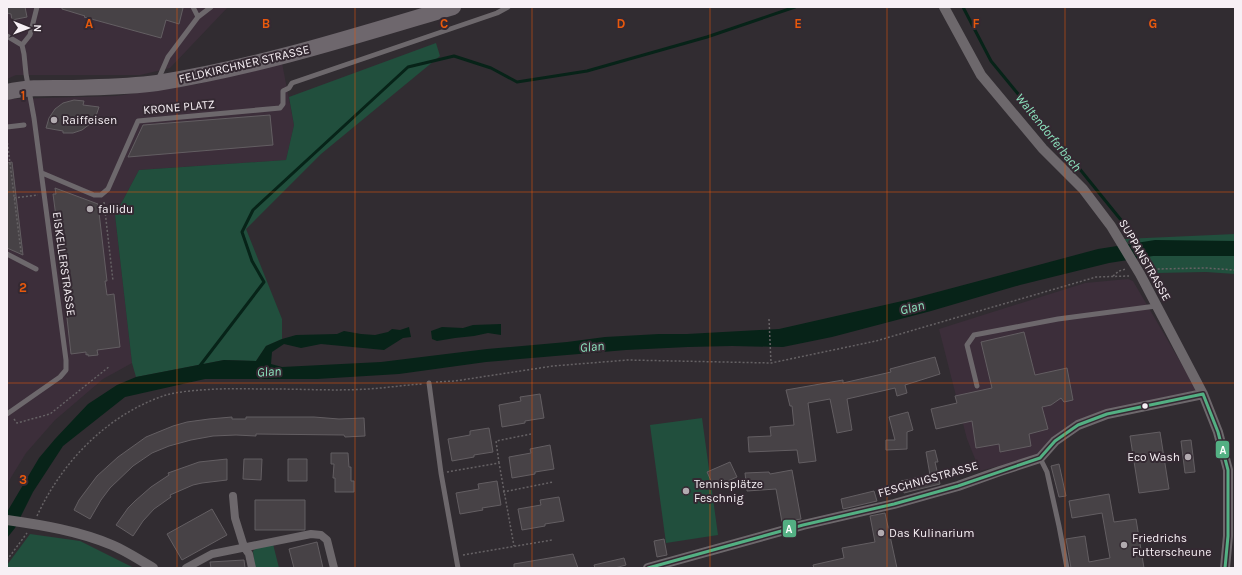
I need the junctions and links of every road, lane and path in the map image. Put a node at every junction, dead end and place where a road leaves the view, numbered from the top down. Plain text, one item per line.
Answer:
1 (37, 7) edge
2 (193, 7) edge
3 (211, 7) edge
4 (453, 7) edge
5 (508, 7) edge
6 (944, 7) edge
7 (198, 17) junction
8 (7, 36) edge
9 (22, 44) junction
10 (28, 81) junction
11 (157, 83) junction
12 (7, 92) edge
13 (24, 125) dead end
14 (7, 127) edge
15 (7, 139) edge
16 (42, 173) junction
17 (44, 194) junction
18 (103, 194) junction
19 (14, 198) junction
20 (7, 254) edge
21 (21, 254) dead end
22 (1145, 265) dead end
23 (36, 269) dead end
24 (1235, 270) edge
25 (1119, 271) dead end
26 (1136, 275) junction
27 (1112, 276) junction
28 (113, 281) dead end
29 (1156, 306) junction
30 (769, 319) dead end
31 (771, 363) junction
32 (110, 366) dead end
33 (429, 383) junction
34 (977, 386) dead end
35 (1203, 394) junction
36 (8, 413) edge
37 (531, 434) dead end
38 (1040, 458) junction
39 (499, 463) junction
40 (441, 473) junction
41 (553, 482) dead end
42 (503, 492) junction
43 (233, 496) dead end
44 (7, 520) edge
45 (31, 523) junction
46 (552, 540) dead end
47 (514, 546) junction
48 (244, 547) junction
49 (456, 556) junction
50 (7, 560) edge
51 (153, 568) edge
52 (186, 568) edge
53 (252, 568) edge
54 (334, 568) edge
55 (458, 568) edge
56 (648, 568) edge
57 (1067, 568) edge
58 (1225, 568) edge

1 - 9 lane
2 - 7 lane
3 - 7 lane
4 - 11 main road, FELDKIRCHNER STRASSE
5 - 18 lane, KRONE PLATZ
6 - 26 street, SUPPANSTRASSE
7 - 11 lane
8 - 9 lane
9 - 10 lane, EISKELLERSTRASSE
10 - 11 main road, FELDKIRCHNER STRASSE
10 - 12 main road, FELDKIRCHNER STRASSE
10 - 16 lane, EISKELLERSTRASSE
13 - 14 lane
15 - 19 path
16 - 17 lane, EISKELLERSTRASSE
16 - 18 lane
17 - 19 path
17 - 36 lane, EISKELLERSTRASSE
18 - 28 path
19 - 21 path
20 - 23 lane
22 - 24 path
25 - 27 path
26 - 27 path
26 - 29 street, SUPPANSTRASSE
27 - 31 path
29 - 34 lane
29 - 35 street, SUPPANSTRASSE
30 - 31 path
31 - 33 path
32 - 36 path
33 - 40 lane
33 - 45 path
35 - 38 street
35 - 58 street, SUPPANSTRASSE
37 - 39 path
38 - 56 street, FESCHNIGSTRASSE
38 - 57 lane
39 - 40 path
39 - 42 path
40 - 49 lane
41 - 42 path
42 - 47 path
43 - 48 street
44 - 45 street
45 - 50 path
45 - 51 street
46 - 47 path
47 - 49 path
48 - 52 street
48 - 53 street
48 - 54 street
49 - 55 lane

